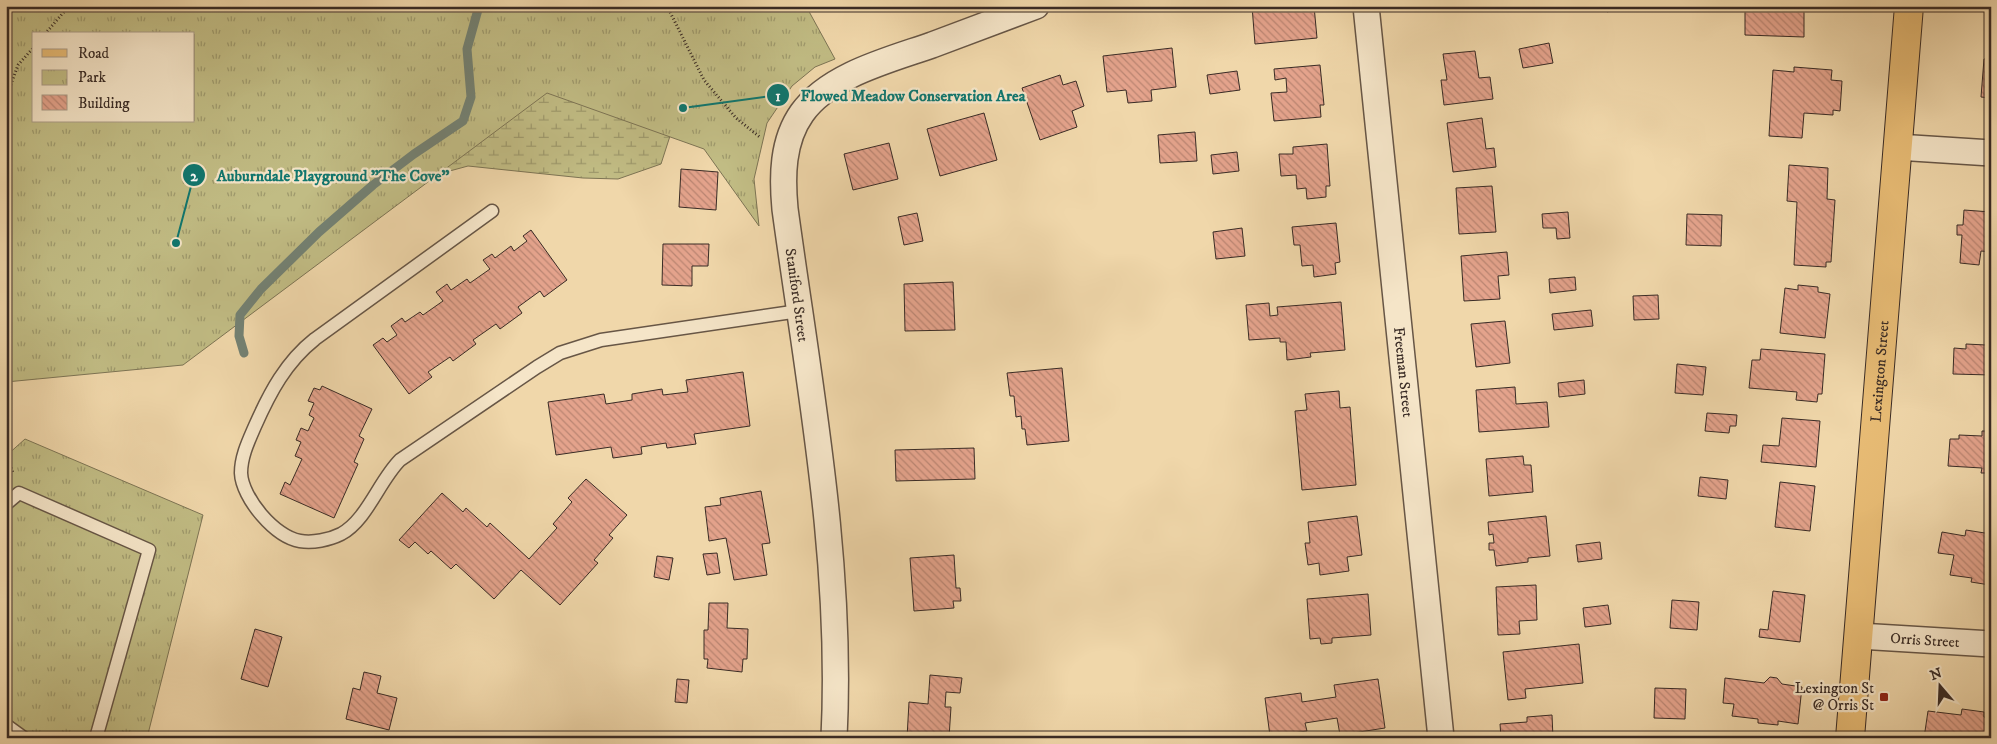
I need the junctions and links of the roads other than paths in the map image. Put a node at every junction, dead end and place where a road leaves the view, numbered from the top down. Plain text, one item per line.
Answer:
1 (1036, 6) edge
2 (1366, 6) edge
3 (1908, 6) edge
4 (1897, 147) junction
5 (1991, 153) edge
6 (492, 211) dead end
7 (799, 312) junction
8 (6, 504) edge
9 (1859, 636) junction
10 (1991, 644) edge
11 (6, 725) edge
12 (24, 738) edge
13 (96, 738) edge
14 (834, 738) edge
15 (1441, 738) edge
16 (1850, 738) edge

1 - 7 street, Staniford Street
2 - 15 street, Freeman Street
3 - 4 main road, Lexington Street
4 - 5 street
4 - 9 main road, Lexington Street
6 - 7 lane
7 - 14 street, Staniford Street
8 - 13 lane
9 - 10 street, Orris Street
9 - 16 main road, Lexington Street
11 - 12 lane

